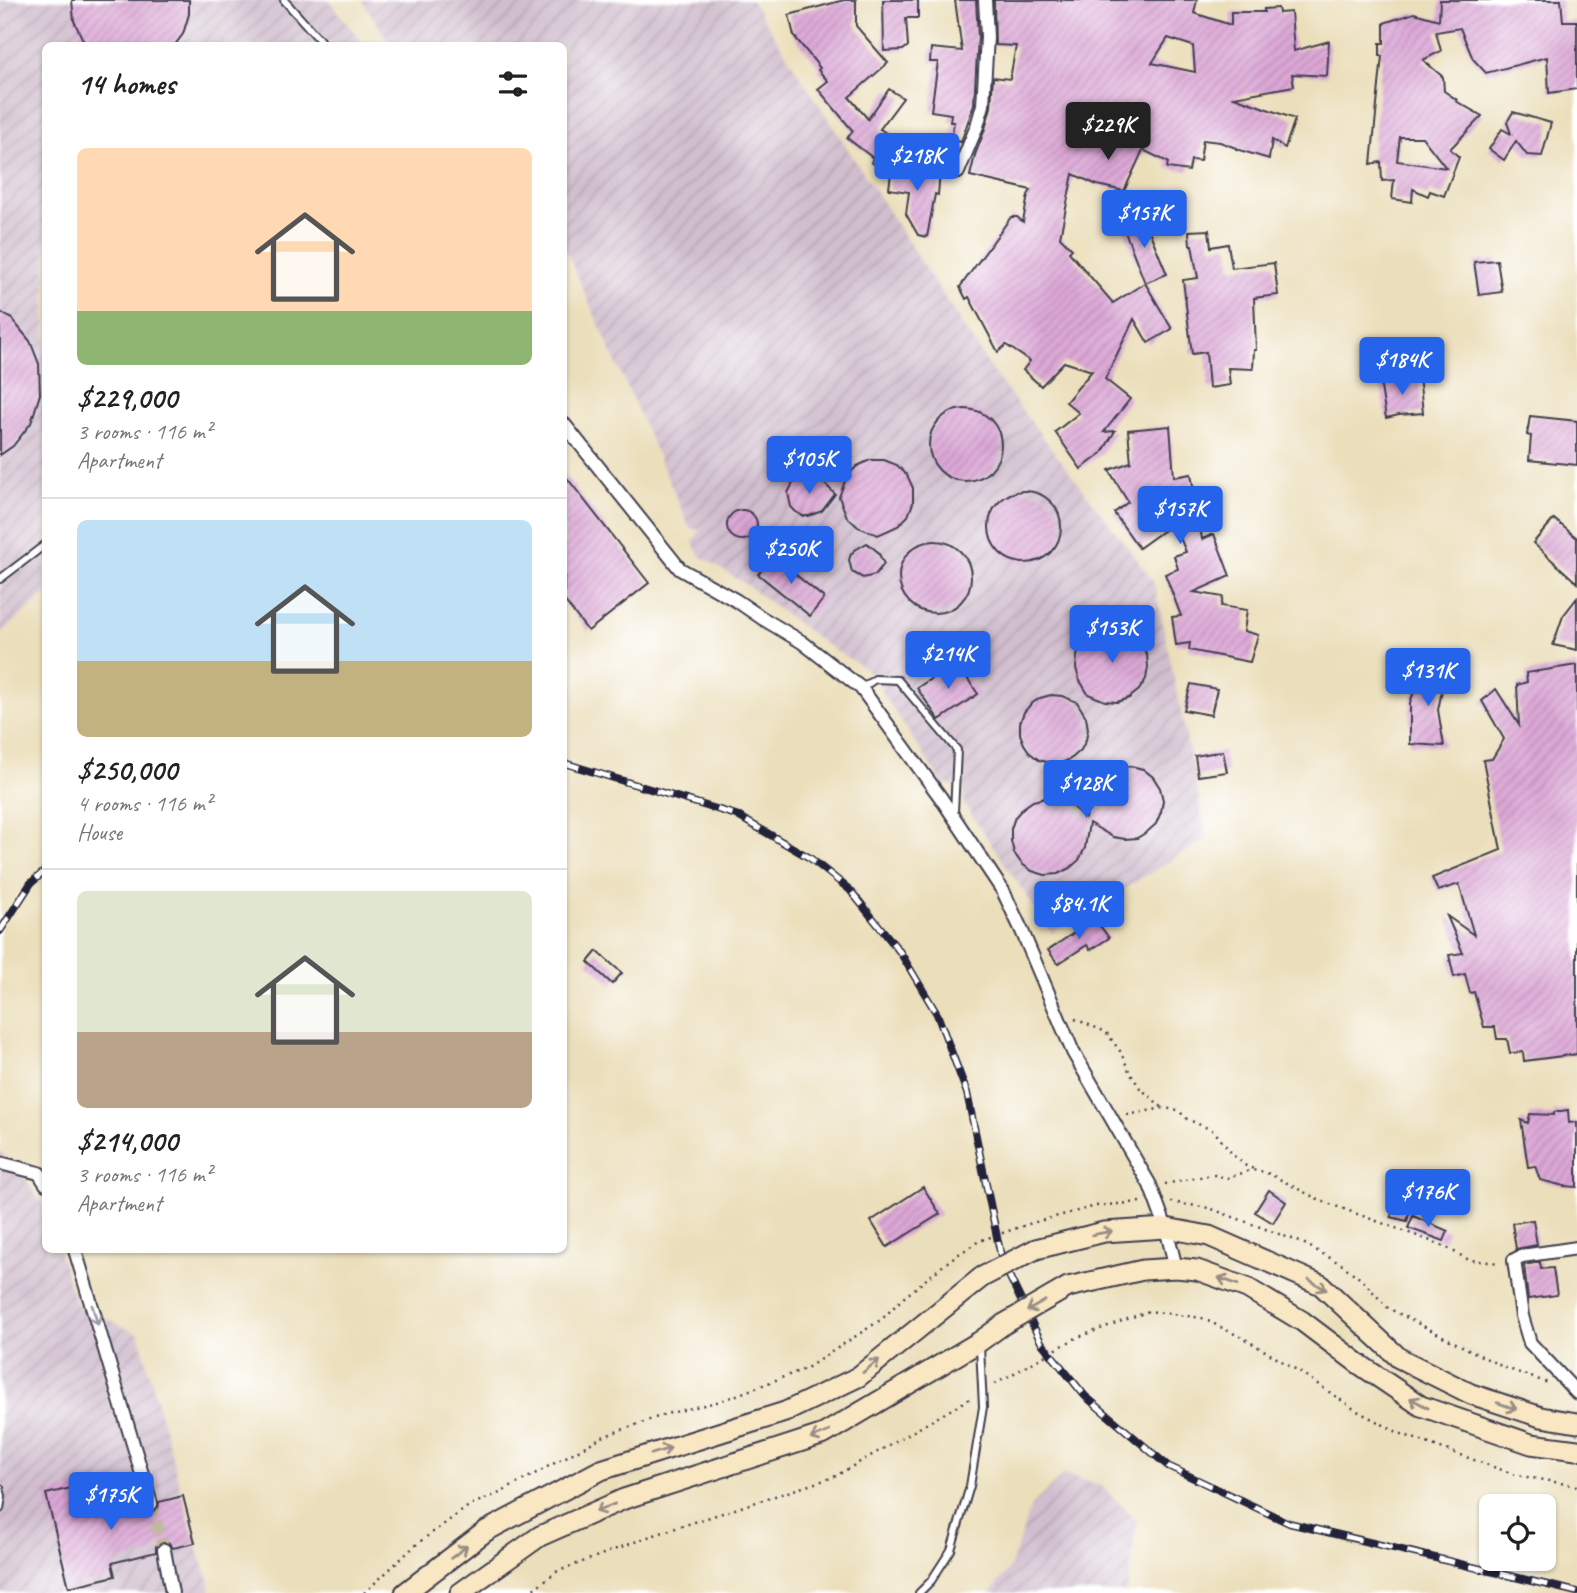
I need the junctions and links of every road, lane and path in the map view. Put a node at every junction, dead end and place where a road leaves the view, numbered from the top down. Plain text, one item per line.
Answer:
1 (284, 0) edge
2 (985, 0) edge
3 (321, 42) edge
4 (958, 172) dead end
5 (567, 429) edge
6 (42, 547) edge
7 (0, 579) edge
8 (861, 688) junction
9 (954, 817) junction
10 (1068, 1017) dead end
11 (1104, 1108) junction
12 (1163, 1108) junction
13 (0, 1163) edge
14 (1260, 1171) junction
15 (42, 1178) edge
16 (1150, 1185) junction
17 (1166, 1228) junction
18 (1577, 1248) edge
19 (76, 1253) edge
20 (1514, 1264) junction
21 (1176, 1268) junction
22 (979, 1342) junction
23 (982, 1391) junction
24 (1577, 1393) edge
25 (1577, 1423) edge
26 (1577, 1450) edge
27 (1577, 1486) edge
28 (0, 1488) edge
29 (151, 1504) tunnel mouth
30 (0, 1508) edge
31 (164, 1550) tunnel mouth
32 (172, 1593) edge
33 (405, 1593) edge
34 (460, 1593) edge
35 (528, 1593) edge
36 (919, 1593) edge

1 - 3 lane
2 - 4 street
5 - 8 street
6 - 7 lane
8 - 9 street
8 - 9 lane
9 - 11 street
10 - 12 path
11 - 12 path
11 - 16 street
12 - 14 path
13 - 15 street
14 - 16 path
14 - 20 path
16 - 17 street
17 - 21 street
17 -> 25 main road
33 -> 17 main road, bridge
18 - 20 street
19 -> 29 street
20 - 24 street
21 -> 22 main road, bridge
26 -> 21 main road
22 - 23 lane
22 -> 34 main road
23 - 27 path
23 - 35 path
23 - 36 lane
28 - 30 lane
31 - 32 street

